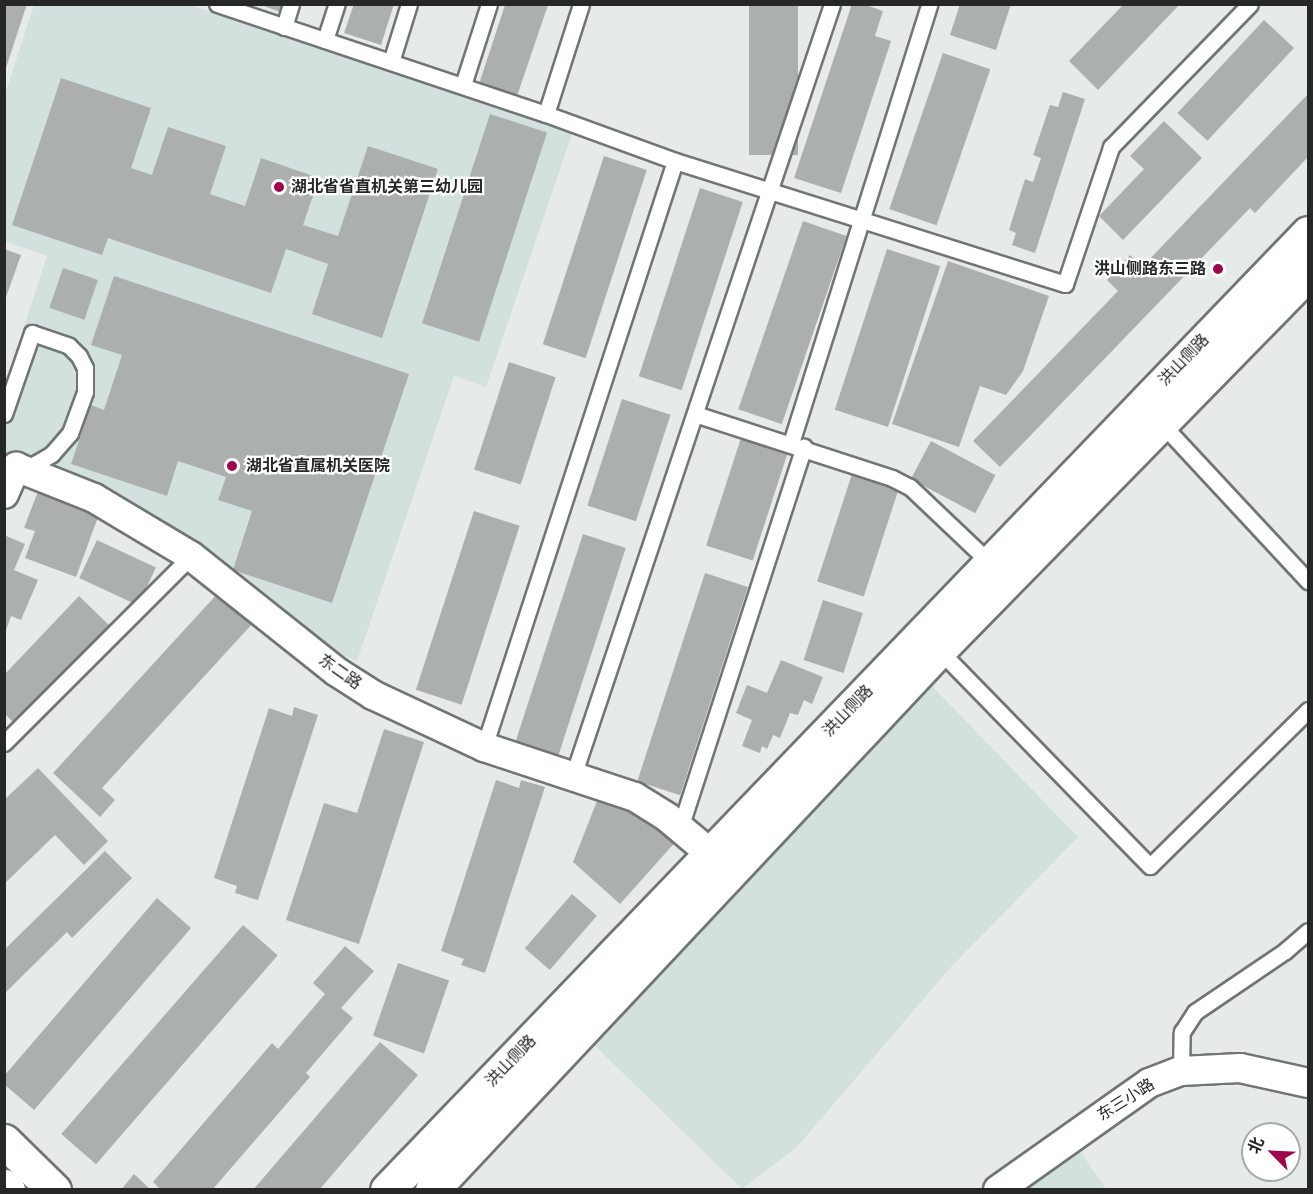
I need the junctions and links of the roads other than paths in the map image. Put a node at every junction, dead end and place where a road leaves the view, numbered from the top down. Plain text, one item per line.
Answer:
1 (291, 4) edge
2 (336, 4) edge
3 (410, 4) edge
4 (489, 4) edge
5 (582, 4) edge
6 (832, 4) edge
7 (929, 4) edge
8 (1250, 4) edge
9 (219, 5) edge
10 (284, 27) junction
11 (325, 40) junction
12 (391, 62) junction
13 (463, 85) junction
14 (546, 114) junction
15 (675, 162) junction
16 (769, 191) junction
17 (861, 220) junction
18 (1308, 233) edge
19 (1308, 273) edge
20 (4, 414) edge
21 (694, 414) junction
22 (1161, 423) junction
23 (798, 445) junction
24 (15, 466) edge
25 (4, 494) edge
26 (191, 556) junction
27 (990, 562) junction
28 (1308, 580) edge
29 (939, 650) junction
30 (1308, 710) edge
31 (4, 743) edge
32 (484, 747) junction
33 (573, 776) junction
34 (680, 828) junction
35 (711, 854) junction
36 (1308, 931) edge
37 (1181, 1071) junction
38 (1308, 1083) edge
39 (4, 1141) edge
40 (4, 1186) edge
41 (8, 1190) edge
42 (54, 1190) edge
43 (387, 1190) edge
44 (432, 1190) edge
45 (998, 1190) edge

1 - 10 lane
2 - 11 lane
3 - 12 lane
4 - 13 lane
5 - 14 lane
6 - 16 lane
7 - 17 lane
8 - 17 lane
9 - 10 lane
10 - 11 lane
11 - 12 lane
12 - 13 lane
13 - 14 lane
14 - 15 lane
15 - 16 lane
15 - 32 lane
16 - 17 lane
16 - 21 lane
17 - 23 lane
18 - 27 main road, 洪山侧路
19 - 22 main road, 洪山侧路
20 - 24 lane
21 - 23 lane
21 - 33 lane
22 - 28 lane
22 - 29 main road, 洪山侧路
23 - 27 lane
23 - 34 lane
24 - 25 street
24 - 26 street, 东二路
26 - 31 lane
26 - 32 street, 东二路
27 - 35 main road, 洪山侧路
29 - 30 lane
29 - 44 main road, 洪山侧路
32 - 33 street, 东二路
33 - 34 street, 东二路
34 - 35 street, 东二路
35 - 43 main road, 洪山侧路
36 - 37 lane
37 - 38 street, 东三小路
37 - 45 street, 东三小路
39 - 42 main road
40 - 41 main road

